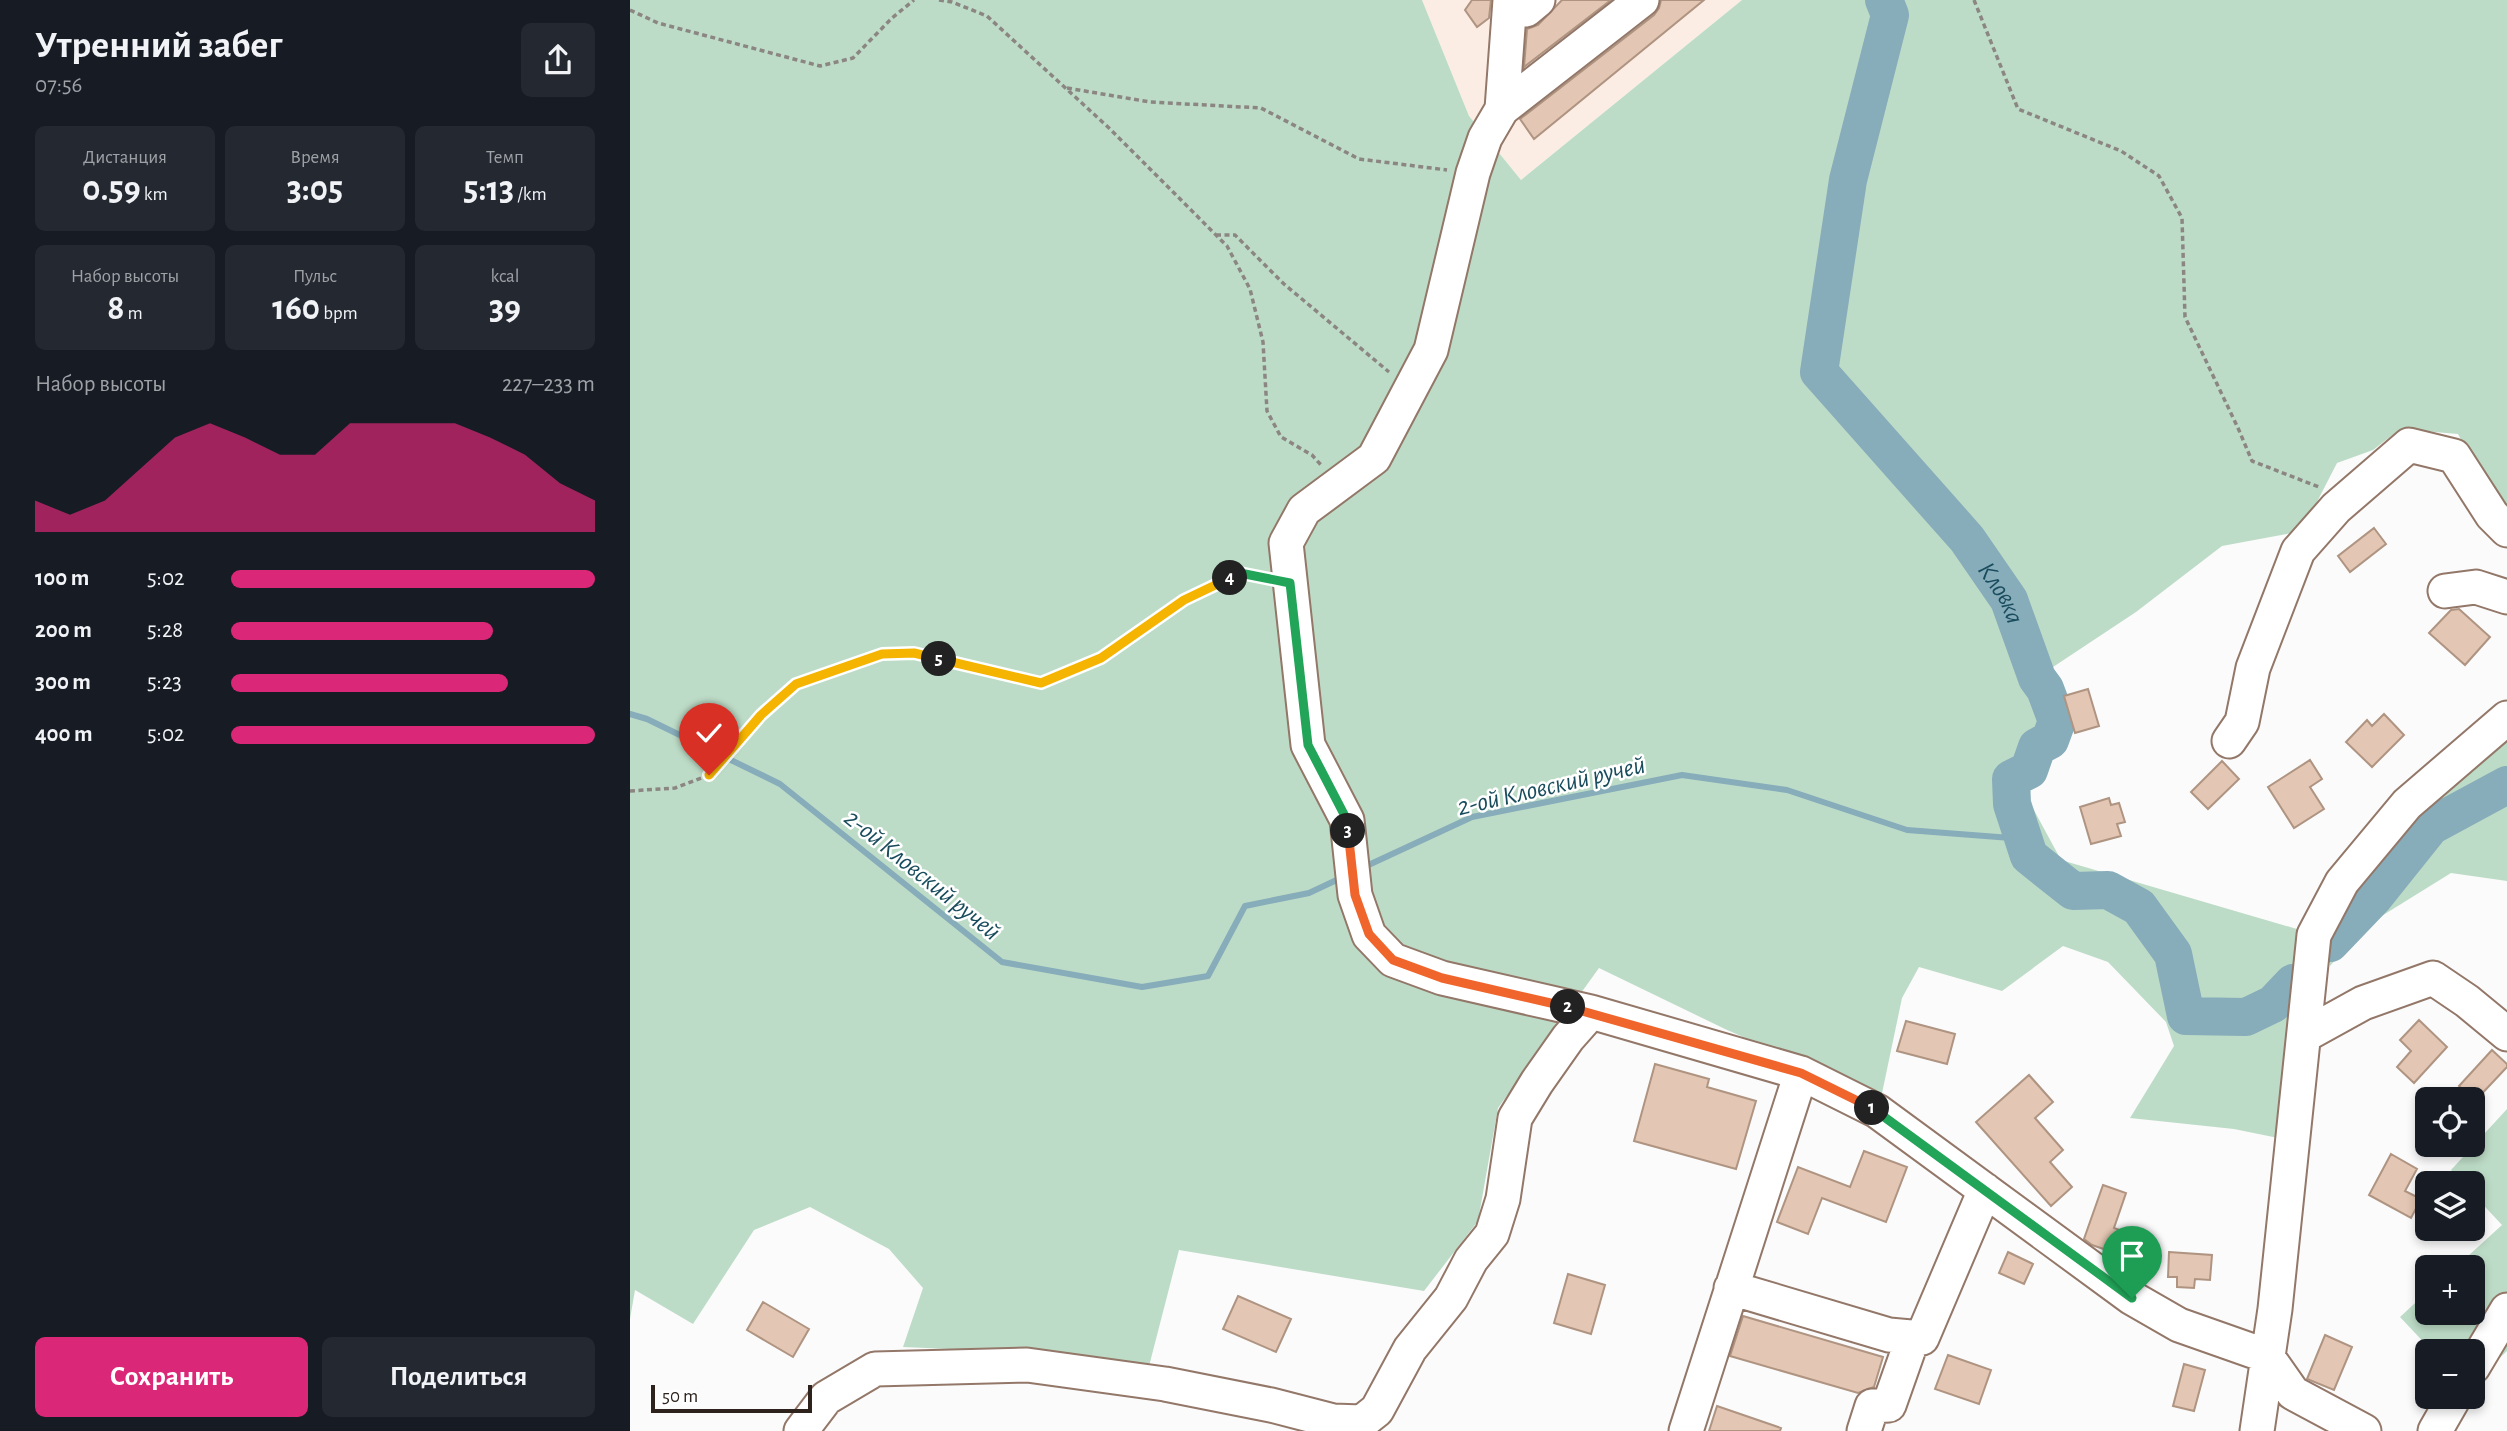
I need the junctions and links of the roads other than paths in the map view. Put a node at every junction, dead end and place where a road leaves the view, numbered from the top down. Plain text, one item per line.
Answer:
1 (1510, 0) edge
2 (1538, 0) edge
3 (1642, 0) edge
4 (1502, 109) junction
5 (2507, 530) edge
6 (2445, 591) dead end
7 (2507, 597) edge
8 (2507, 718) edge
9 (2229, 741) dead end
10 (1591, 1012) junction
11 (2507, 1034) edge
12 (2305, 1035) junction
13 (1801, 1073) junction
14 (1985, 1190) junction
15 (1731, 1288) junction
16 (2507, 1310) edge
17 (1913, 1337) junction
18 (2485, 1347) edge
19 (2267, 1356) junction
20 (2448, 1409) edge
21 (1364, 1426) edge
22 (801, 1431) edge
23 (1686, 1431) edge
24 (1864, 1431) edge
25 (2256, 1431) edge
26 (2364, 1431) edge
27 (2435, 1431) edge

1 - 2 street
1 - 4 street
3 - 4 street
4 - 10 street
5 - 9 street
6 - 7 street
8 - 12 street
10 - 13 street
10 - 21 street
11 - 12 street
12 - 19 street
13 - 14 street
13 - 15 street
14 - 17 street
14 - 19 street
15 - 17 street
15 - 23 street
16 - 18 street
17 - 24 street
19 - 25 street
19 - 26 street
20 - 27 street
21 - 22 street

